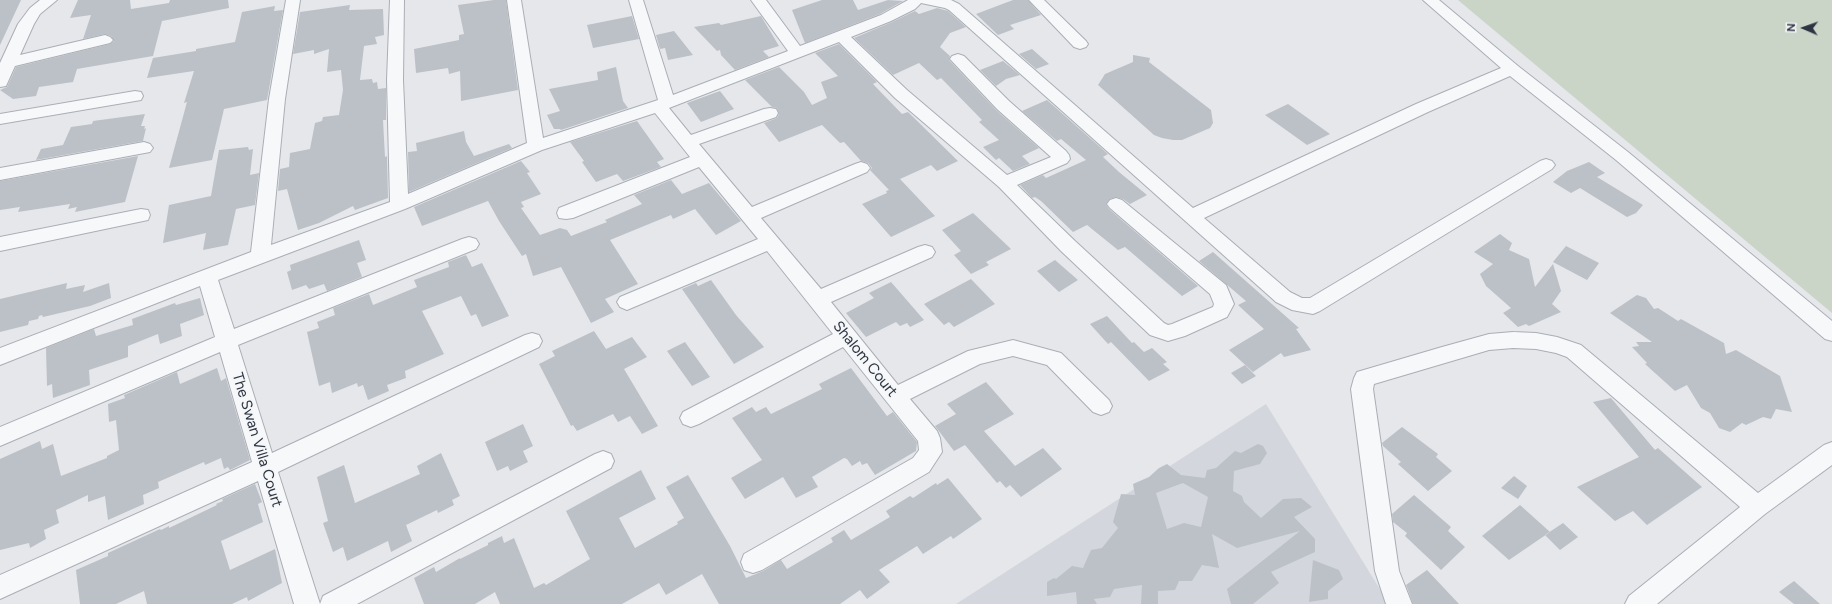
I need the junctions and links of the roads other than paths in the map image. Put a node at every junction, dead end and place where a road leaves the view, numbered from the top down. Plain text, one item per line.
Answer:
1 (50, 0) edge
2 (293, 0) edge
3 (397, 0) edge
4 (514, 0) edge
5 (636, 0) edge
6 (758, 0) edge
7 (916, 0) edge
8 (926, 0) edge
9 (1036, 0) edge
10 (1430, 0) edge
11 (841, 36) junction
12 (105, 40) dead end
13 (1080, 44) dead end
14 (797, 53) junction
15 (958, 59) dead end
16 (8, 63) junction
17 (1512, 69) junction
18 (0, 82) edge
19 (134, 96) dead end
20 (663, 104) junction
21 (770, 113) dead end
22 (0, 119) edge
23 (688, 142) junction
24 (536, 146) junction
25 (144, 148) dead end
26 (701, 159) junction
27 (1546, 165) dead end
28 (861, 168) dead end
29 (0, 174) edge
30 (1005, 183) junction
31 (1116, 204) dead end
32 (399, 205) junction
33 (566, 213) dead end
34 (141, 215) dead end
35 (748, 216) junction
36 (1191, 217) junction
37 (769, 242) junction
38 (0, 244) edge
39 (469, 244) dead end
40 (925, 252) dead end
41 (260, 256) junction
42 (206, 276) junction
43 (818, 299) junction
44 (627, 302) dead end
45 (1832, 332) edge
46 (846, 336) junction
47 (226, 341) junction
48 (532, 341) dead end
49 (0, 357) edge
50 (895, 396) junction
51 (1101, 406) dead end
52 (691, 418) dead end
53 (0, 437) edge
54 (1832, 452) edge
55 (603, 461) dead end
56 (265, 467) junction
57 (1757, 507) junction
58 (753, 562) dead end
59 (0, 587) edge
60 (1642, 603) edge
61 (307, 604) edge
62 (332, 604) edge
63 (1399, 604) edge

1 - 16 street
2 - 41 street
3 - 32 street
4 - 24 street
5 - 20 street
6 - 14 street
7 - 11 street
8 - 36 street
9 - 13 street
10 - 17 street
11 - 14 street
11 - 30 street
12 - 16 street
14 - 20 street
15 - 30 street
16 - 18 street
17 - 36 street
17 - 45 street
19 - 22 street
20 - 23 street, Shalom Court
20 - 24 street
21 - 23 street
23 - 26 street, Shalom Court
24 - 32 street
25 - 29 street
26 - 33 street
26 - 35 street, Shalom Court
27 - 36 street
28 - 35 street
30 - 31 street
32 - 41 street
34 - 38 street
35 - 37 street, Shalom Court
37 - 43 street, Shalom Court
37 - 44 street
39 - 47 street
40 - 43 street
41 - 42 street
42 - 47 street, The Swan Villa Court
42 - 49 street
43 - 46 street, Shalom Court
46 - 50 street, Shalom Court
46 - 52 street
47 - 53 street
47 - 56 street, The Swan Villa Court
48 - 56 street
50 - 51 street
50 - 58 street, Shalom Court
54 - 57 street
55 - 62 street
56 - 59 street
56 - 61 street, The Swan Villa Court
57 - 60 street
57 - 63 street

